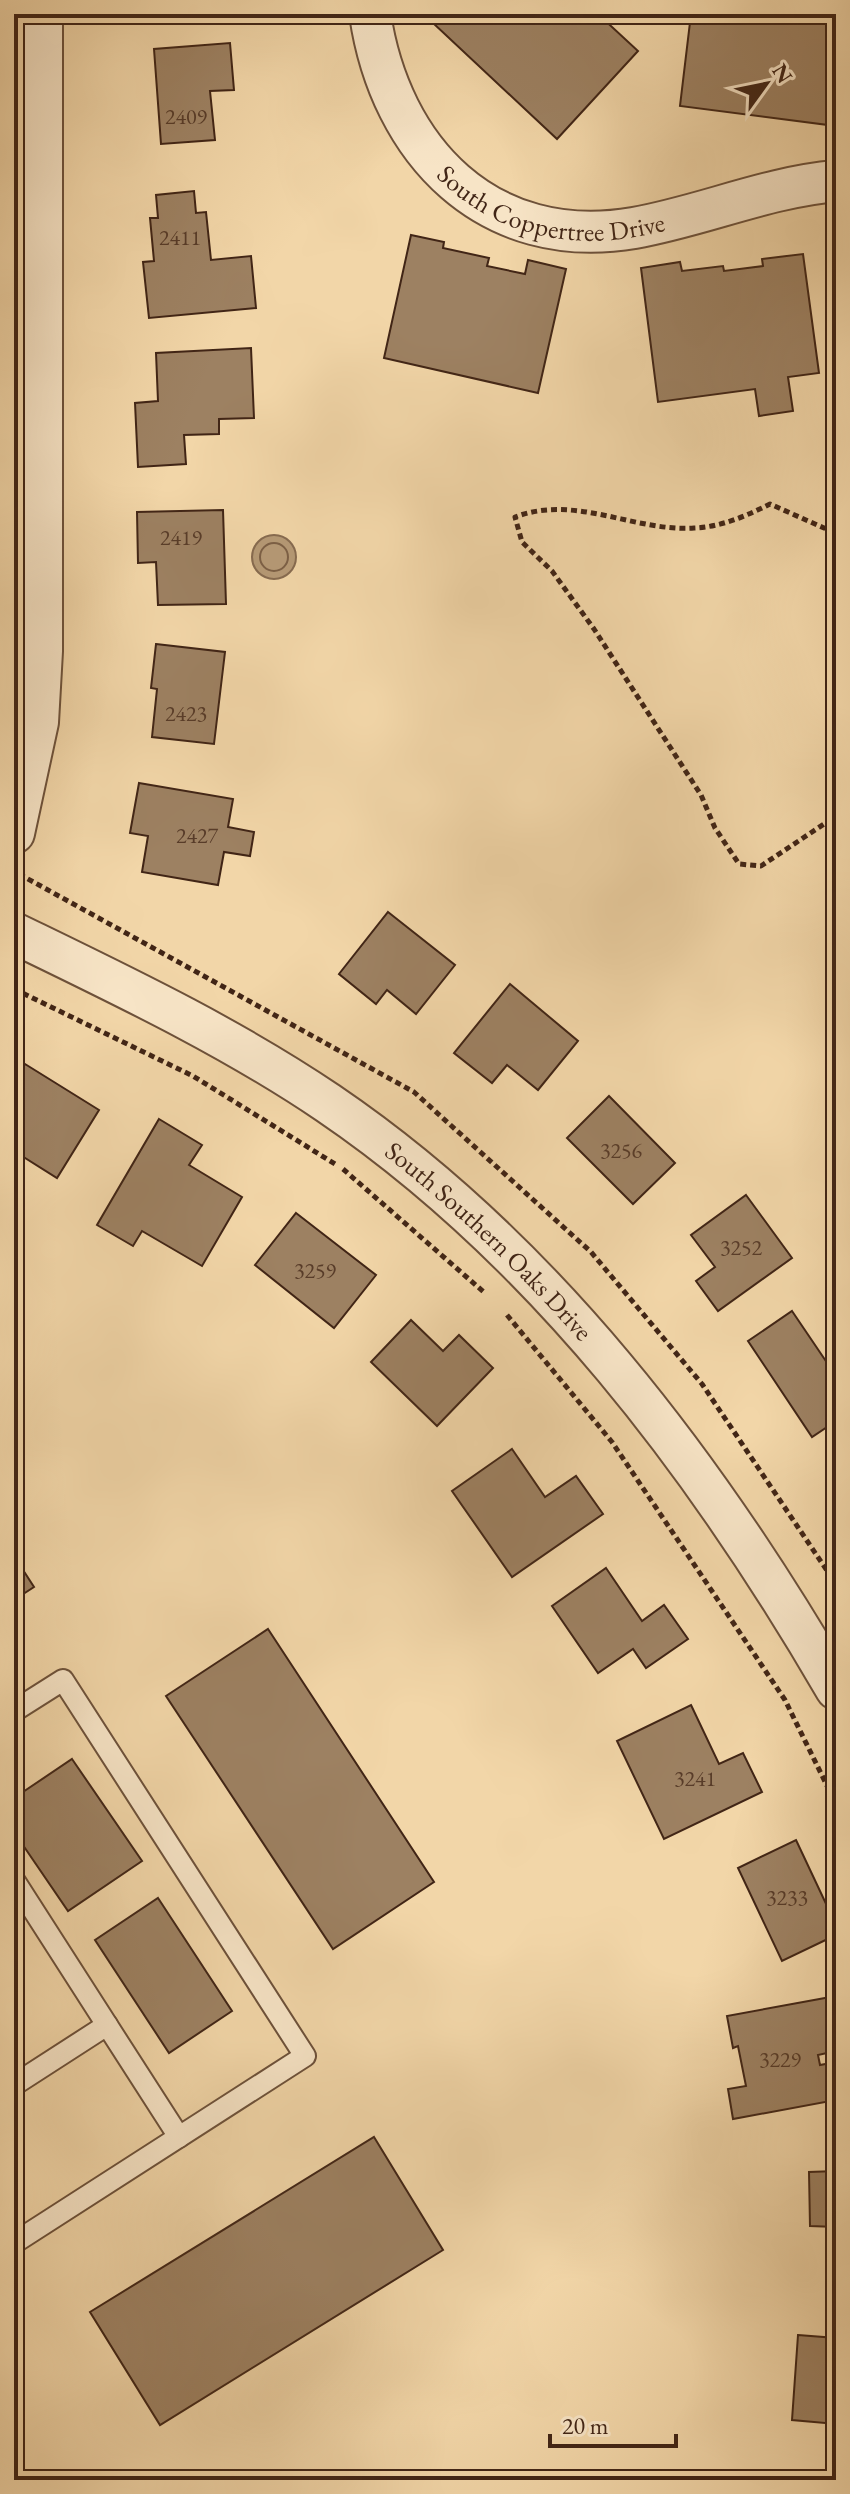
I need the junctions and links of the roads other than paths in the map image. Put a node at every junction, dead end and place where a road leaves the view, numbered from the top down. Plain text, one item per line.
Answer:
1 (42, 14) edge
2 (370, 14) edge
3 (836, 181) edge
4 (28, 223) edge
5 (14, 833) edge
6 (14, 933) edge
7 (836, 1689) edge
8 (14, 1711) edge
9 (14, 1880) edge
10 (107, 2025) junction
11 (14, 2085) edge
12 (179, 2137) junction
13 (14, 2243) edge

1 - 4 street
2 - 3 street, South Coppertree Drive
4 - 5 street
6 - 7 street, South Southern Oaks Drive
8 - 12 lane
9 - 10 lane
10 - 11 lane
10 - 12 lane
12 - 13 lane

